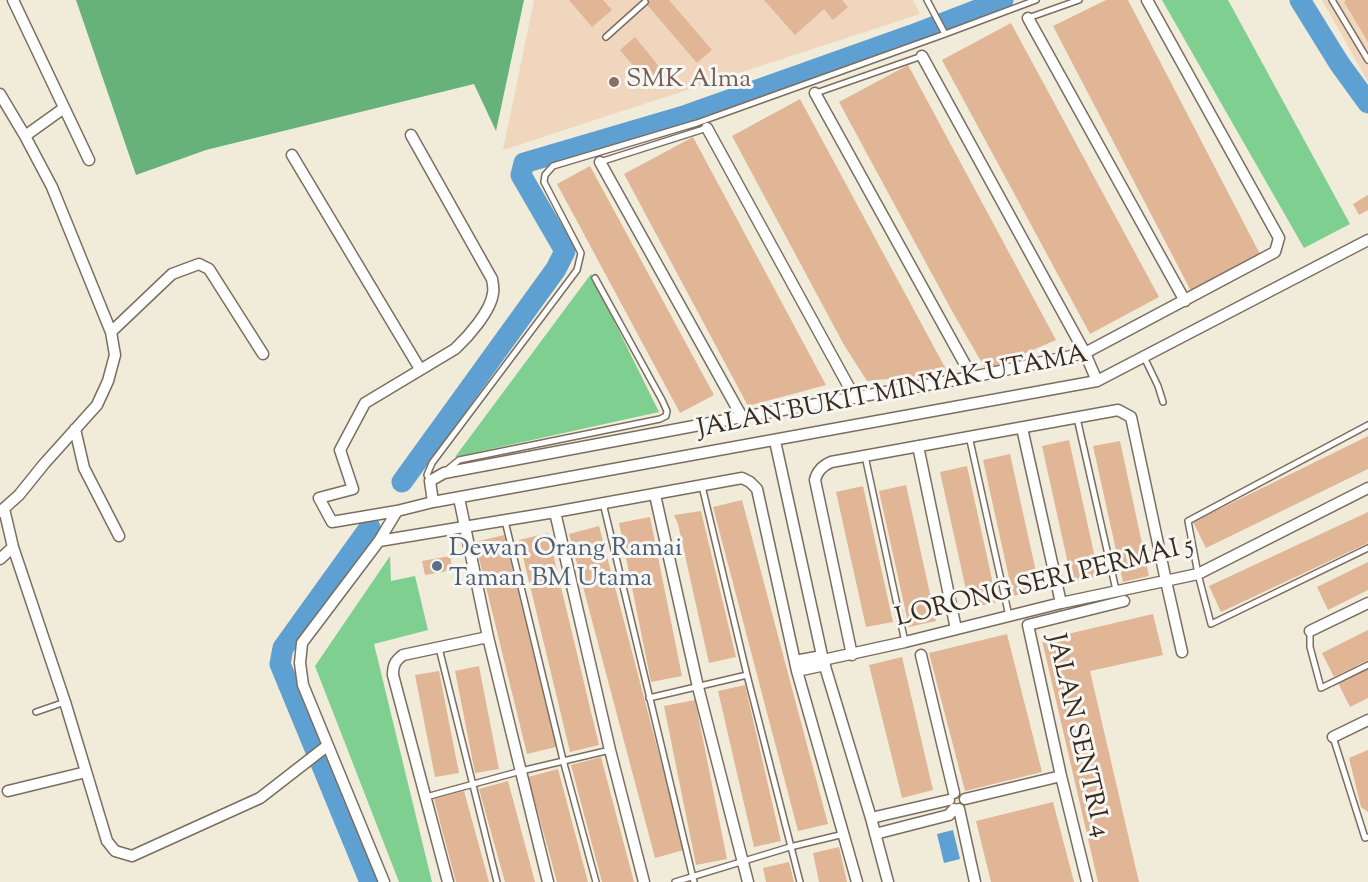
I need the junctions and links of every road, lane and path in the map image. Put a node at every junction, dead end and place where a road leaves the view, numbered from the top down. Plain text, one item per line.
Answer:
1 (14, 0) edge
2 (927, 0) edge
3 (1036, 0) edge
4 (1079, 0) edge
5 (1147, 0) edge
6 (1332, 0) edge
7 (645, 2) dead end
8 (1028, 18) joint
9 (943, 32) junction
10 (606, 37) dead end
11 (922, 56) joint
12 (1368, 60) edge
13 (815, 93) joint
14 (0, 94) edge
15 (64, 108) junction
16 (707, 129) joint
17 (411, 135) dead end
18 (25, 136) junction
19 (292, 155) dead end
20 (89, 160) dead end
21 (600, 162) joint
22 (1368, 240) edge
23 (595, 278) dead end
24 (1185, 301) junction
25 (111, 332) junction
26 (1085, 353) junction
27 (263, 354) dead end
28 (1144, 357) junction
29 (420, 369) junction
30 (972, 376) junction
31 (1097, 381) junction
32 (855, 398) junction
33 (1163, 402) dead end
34 (742, 417) junction
35 (1077, 418) junction
36 (1368, 425) edge
37 (1022, 428) junction
38 (75, 429) junction
39 (969, 436) junction
40 (774, 441) junction
41 (918, 446) junction
42 (865, 456) junction
43 (444, 473) junction
44 (430, 481) junction
45 (702, 486) junction
46 (1368, 488) edge
47 (655, 495) junction
48 (459, 498) junction
49 (433, 502) junction
50 (603, 503) junction
51 (2, 510) edge
52 (397, 511) junction
53 (555, 512) junction
54 (505, 521) junction
55 (465, 527) junction
56 (119, 536) dead end
57 (379, 541) junction
58 (13, 547) junction
59 (1368, 548) edge
60 (0, 559) edge
61 (1198, 574) junction
62 (1166, 581) junction
63 (1116, 590) junction
64 (1124, 601) dead end
65 (1061, 603) junction
66 (1368, 603) edge
67 (1009, 616) junction
68 (956, 629) junction
69 (1310, 632) joint
70 (488, 637) junction
71 (905, 642) junction
72 (439, 648) junction
73 (1182, 652) dead end
74 (852, 655) junction
75 (921, 655) dead end
76 (823, 660) junction
77 (1368, 665) edge
78 (796, 666) junction
79 (747, 675) junction
80 (698, 687) junction
81 (649, 698) junction
82 (65, 702) junction
83 (36, 712) dead end
84 (1368, 720) edge
85 (1333, 737) joint
86 (325, 748) junction
87 (610, 750) junction
88 (563, 760) junction
89 (521, 771) junction
90 (86, 772) junction
91 (1061, 776) junction
92 (472, 784) junction
93 (8, 791) dead end
94 (426, 797) junction
95 (954, 803) junction
96 (871, 818) junction
97 (844, 834) junction
98 (875, 834) junction
99 (1368, 837) edge
100 (790, 848) junction
101 (743, 862) junction
102 (693, 879) edge
103 (384, 882) edge
104 (448, 882) edge
105 (497, 882) edge
106 (548, 882) edge
107 (596, 882) edge
108 (644, 882) edge
109 (675, 882) edge
110 (748, 882) edge
111 (800, 882) edge
112 (857, 882) edge
113 (888, 882) edge
114 (975, 882) edge
115 (1087, 882) edge

1 - 15 street
2 - 9 lane
3 - 9 lane
4 - 8 lane
5 - 24 street, JALAN BUKIT MINYAK UTAMA
6 - 12 lane
7 - 10 lane
8 - 24 street
9 - 44 lane
11 - 13 lane
11 - 26 street
13 - 30 street
14 - 18 street
15 - 18 street
15 - 20 street
16 - 21 lane
16 - 32 street
17 - 29 street
18 - 25 street
19 - 29 street
21 - 34 street
22 - 28 street, JALAN BUKIT MINYAK UTAMA
23 - 43 lane
24 - 26 street, JALAN BUKIT MINYAK UTAMA
25 - 27 street
25 - 38 street
26 - 30 street, JALAN BUKIT MINYAK UTAMA
26 - 31 street
28 - 31 street, JALAN BUKIT MINYAK UTAMA
28 - 33 lane
29 - 52 street, JALAN BUKIT MINYAK UTAMA
30 - 32 street, JALAN BUKIT MINYAK UTAMA
31 - 40 street, JALAN BUKIT MINYAK UTAMA
32 - 34 street, JALAN BUKIT MINYAK UTAMA
34 - 43 street, JALAN BUKIT MINYAK UTAMA
35 - 37 street
35 - 62 street
35 - 63 lane
36 - 61 lane
37 - 39 street
37 - 65 street
38 - 51 street
38 - 56 street
39 - 41 street
39 - 67 lane
40 - 48 street, JALAN BUKIT MINYAK UTAMA
40 - 76 street
41 - 42 street
41 - 68 street
42 - 71 lane
42 - 74 street
43 - 44 street, JALAN BUKIT MINYAK UTAMA
44 - 49 street
45 - 47 street
45 - 78 street
45 - 79 lane
46 - 61 street, LORONG SERI PERMAI 5
47 - 50 street
47 - 80 street
48 - 49 street, JALAN BUKIT MINYAK UTAMA
48 - 55 street
49 - 52 street, JALAN BUKIT MINYAK UTAMA
50 - 53 street
50 - 81 lane
51 - 58 street
52 - 57 street
53 - 54 street
53 - 87 street
54 - 55 street
54 - 88 lane
55 - 57 street
55 - 70 street
57 - 86 street
58 - 60 street
58 - 82 street
59 - 61 lane
61 - 62 street, LORONG SERI PERMAI 5
62 - 63 street, LORONG SERI PERMAI 5
62 - 73 street
63 - 65 street, LORONG SERI PERMAI 5
64 - 91 street, JALAN SENTRI 4
65 - 67 street, LORONG SERI PERMAI 5
66 - 69 street
67 - 68 street, LORONG SERI PERMAI 5
68 - 71 street, LORONG SERI PERMAI 5
69 - 77 lane
70 - 72 street
70 - 89 street
71 - 74 street, LORONG SERI PERMAI 5
72 - 92 lane
72 - 94 street
74 - 76 street, LORONG SERI PERMAI 5
75 - 95 street
76 - 78 street, LORONG SERI PERMAI 5
76 - 96 street
78 - 97 street
79 - 80 lane
79 - 100 lane
80 - 81 lane
80 - 101 street
81 - 102 lane
82 - 83 lane
82 - 90 street
84 - 85 street
85 - 99 lane
86 - 90 street
86 - 103 street
87 - 88 lane
87 - 108 street
88 - 89 lane
88 - 107 lane
89 - 92 lane
89 - 106 street
90 - 93 street
91 - 95 street
91 - 115 street, JALAN SENTRI 4
92 - 94 lane
92 - 105 lane
94 - 104 street
95 - 96 street
95 - 98 street
95 - 114 street
96 - 98 street
97 - 100 lane
97 - 112 street
98 - 113 street
100 - 101 lane
100 - 111 lane
101 - 102 lane
101 - 110 street
102 - 109 lane

